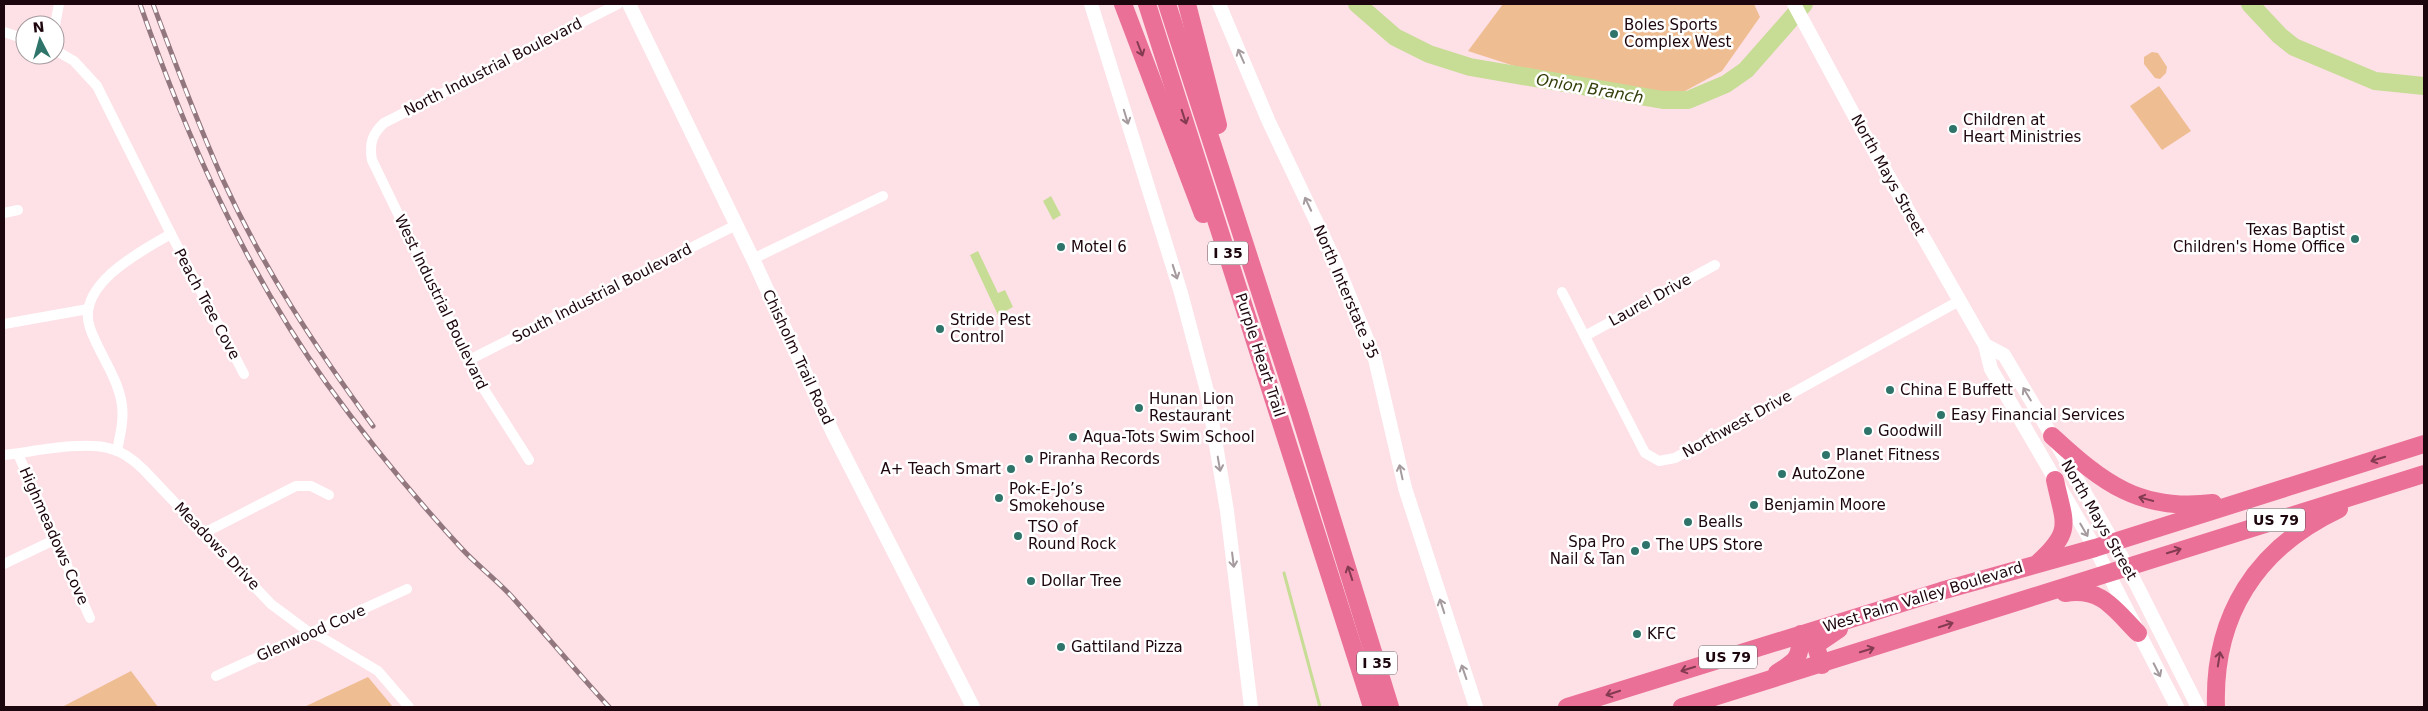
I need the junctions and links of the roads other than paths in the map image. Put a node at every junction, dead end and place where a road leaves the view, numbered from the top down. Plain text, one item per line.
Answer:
1 (618, 4) edge
2 (629, 4) edge
3 (1091, 4) edge
4 (1123, 4) edge
5 (1147, 4) edge
6 (1167, 4) edge
7 (1187, 4) edge
8 (1219, 4) edge
9 (1794, 4) edge
10 (65, 56) edge
11 (372, 137) joint
12 (883, 196) dead end
13 (18, 210) dead end
14 (4, 213) edge
15 (736, 225) junction
16 (171, 234) junction
17 (753, 259) junction
18 (1715, 265) dead end
19 (1562, 292) dead end
20 (1959, 301) junction
21 (88, 309) junction
22 (4, 324) edge
23 (1585, 336) junction
24 (1985, 345) junction
25 (469, 360) junction
26 (244, 374) dead end
27 (1299, 412) junction
28 (2052, 436) junction
29 (2424, 444) edge
30 (117, 451) junction
31 (18, 454) junction
32 (4, 455) edge
33 (529, 460) dead end
34 (2424, 474) edge
35 (2055, 480) junction
36 (2397, 482) junction
37 (2280, 489) junction
38 (328, 495) dead end
39 (1307, 503) junction
40 (204, 533) junction
41 (54, 540) junction
42 (2113, 543) junction
43 (2095, 548) junction
44 (2039, 563) junction
45 (4, 564) edge
46 (2127, 566) junction
47 (2107, 573) junction
48 (407, 590) dead end
49 (2030, 599) junction
50 (90, 618) dead end
51 (1859, 618) junction
52 (310, 633) junction
53 (2138, 633) junction
54 (1801, 634) junction
55 (1822, 665) junction
56 (216, 676) dead end
57 (1762, 682) junction
58 (1471, 691) junction
59 (409, 707) edge
60 (973, 707) edge
61 (1251, 707) edge
62 (1372, 707) edge
63 (1390, 707) edge
64 (1466, 707) edge
65 (1476, 707) edge
66 (1567, 707) edge
67 (1682, 707) edge
68 (2177, 707) edge
69 (2198, 707) edge
70 (2216, 707) edge

1 - 11 street, North Industrial Boulevard
2 - 15 main road, Chisholm Trail Road
3 -> 61 main road
4 -> 39 highway
5 -> 39 highway, Purple Heart Trail / I 35
6 - 27 highway, Purple Heart Trail / I 35
7 - 27 highway
58 -> 8 main road, North Interstate 35
9 - 20 main road, North Mays Street
10 - 16 street, Peach Tree Cove
11 - 25 street, West Industrial Boulevard
12 - 17 street
13 - 14 street
15 - 17 main road, Chisholm Trail Road
15 - 25 street, South Industrial Boulevard
16 - 21 street
16 - 26 street, Peach Tree Cove
17 - 60 main road, Chisholm Trail Road
18 - 23 street, Laurel Drive
19 - 23 street, Northwest Drive
20 - 23 street, Northwest Drive
20 - 24 main road, North Mays Street
21 - 22 street
21 - 30 street
28 -> 24 main road, North Mays Street
24 - 35 main road, North Mays Street
25 - 33 street, West Industrial Boulevard
63 -> 27 highway, Purple Heart Trail / I 35
37 -> 28 highway
28 - 42 main road, North Mays Street
29 -> 37 highway, US 79
30 - 31 street, Meadows Drive
30 - 40 street, Meadows Drive
31 - 32 street, Meadows Drive
31 - 41 street, Highmeadows Cove
34 - 36 highway, US 79
35 -> 43 main road, North Mays Street
35 - 44 highway
46 -> 36 highway, US 79
70 -> 36 highway
37 - 42 highway, West Palm Valley Boulevard / US 79
38 - 40 street
39 - 62 highway, Purple Heart Trail / I 35
40 - 52 street, Meadows Drive
41 - 45 street
41 - 50 street, Highmeadows Cove
42 - 43 highway, West Palm Valley Boulevard / US 79
42 - 46 main road, North Mays Street
43 - 44 highway, West Palm Valley Boulevard / US 79
43 - 47 main road, North Mays Street
44 - 51 highway, West Palm Valley Boulevard / US 79
46 - 47 highway, US 79
46 - 69 main road, North Mays Street
47 - 49 highway, US 79
47 - 53 main road, North Mays Street
48 - 52 street, Glenwood Cove
49 - 53 highway
55 -> 49 highway, US 79
51 - 54 highway, West Palm Valley Boulevard / US 79
51 - 55 highway
52 - 56 street, Glenwood Cove
52 - 59 street, Meadows Drive
53 -> 68 main road, North Mays Street
54 - 57 highway
54 -> 66 highway, West Palm Valley Boulevard / US 79
55 - 57 highway, US 79
57 - 67 highway, US 79
58 - 64 main road
58 - 65 main road, North Interstate 35

